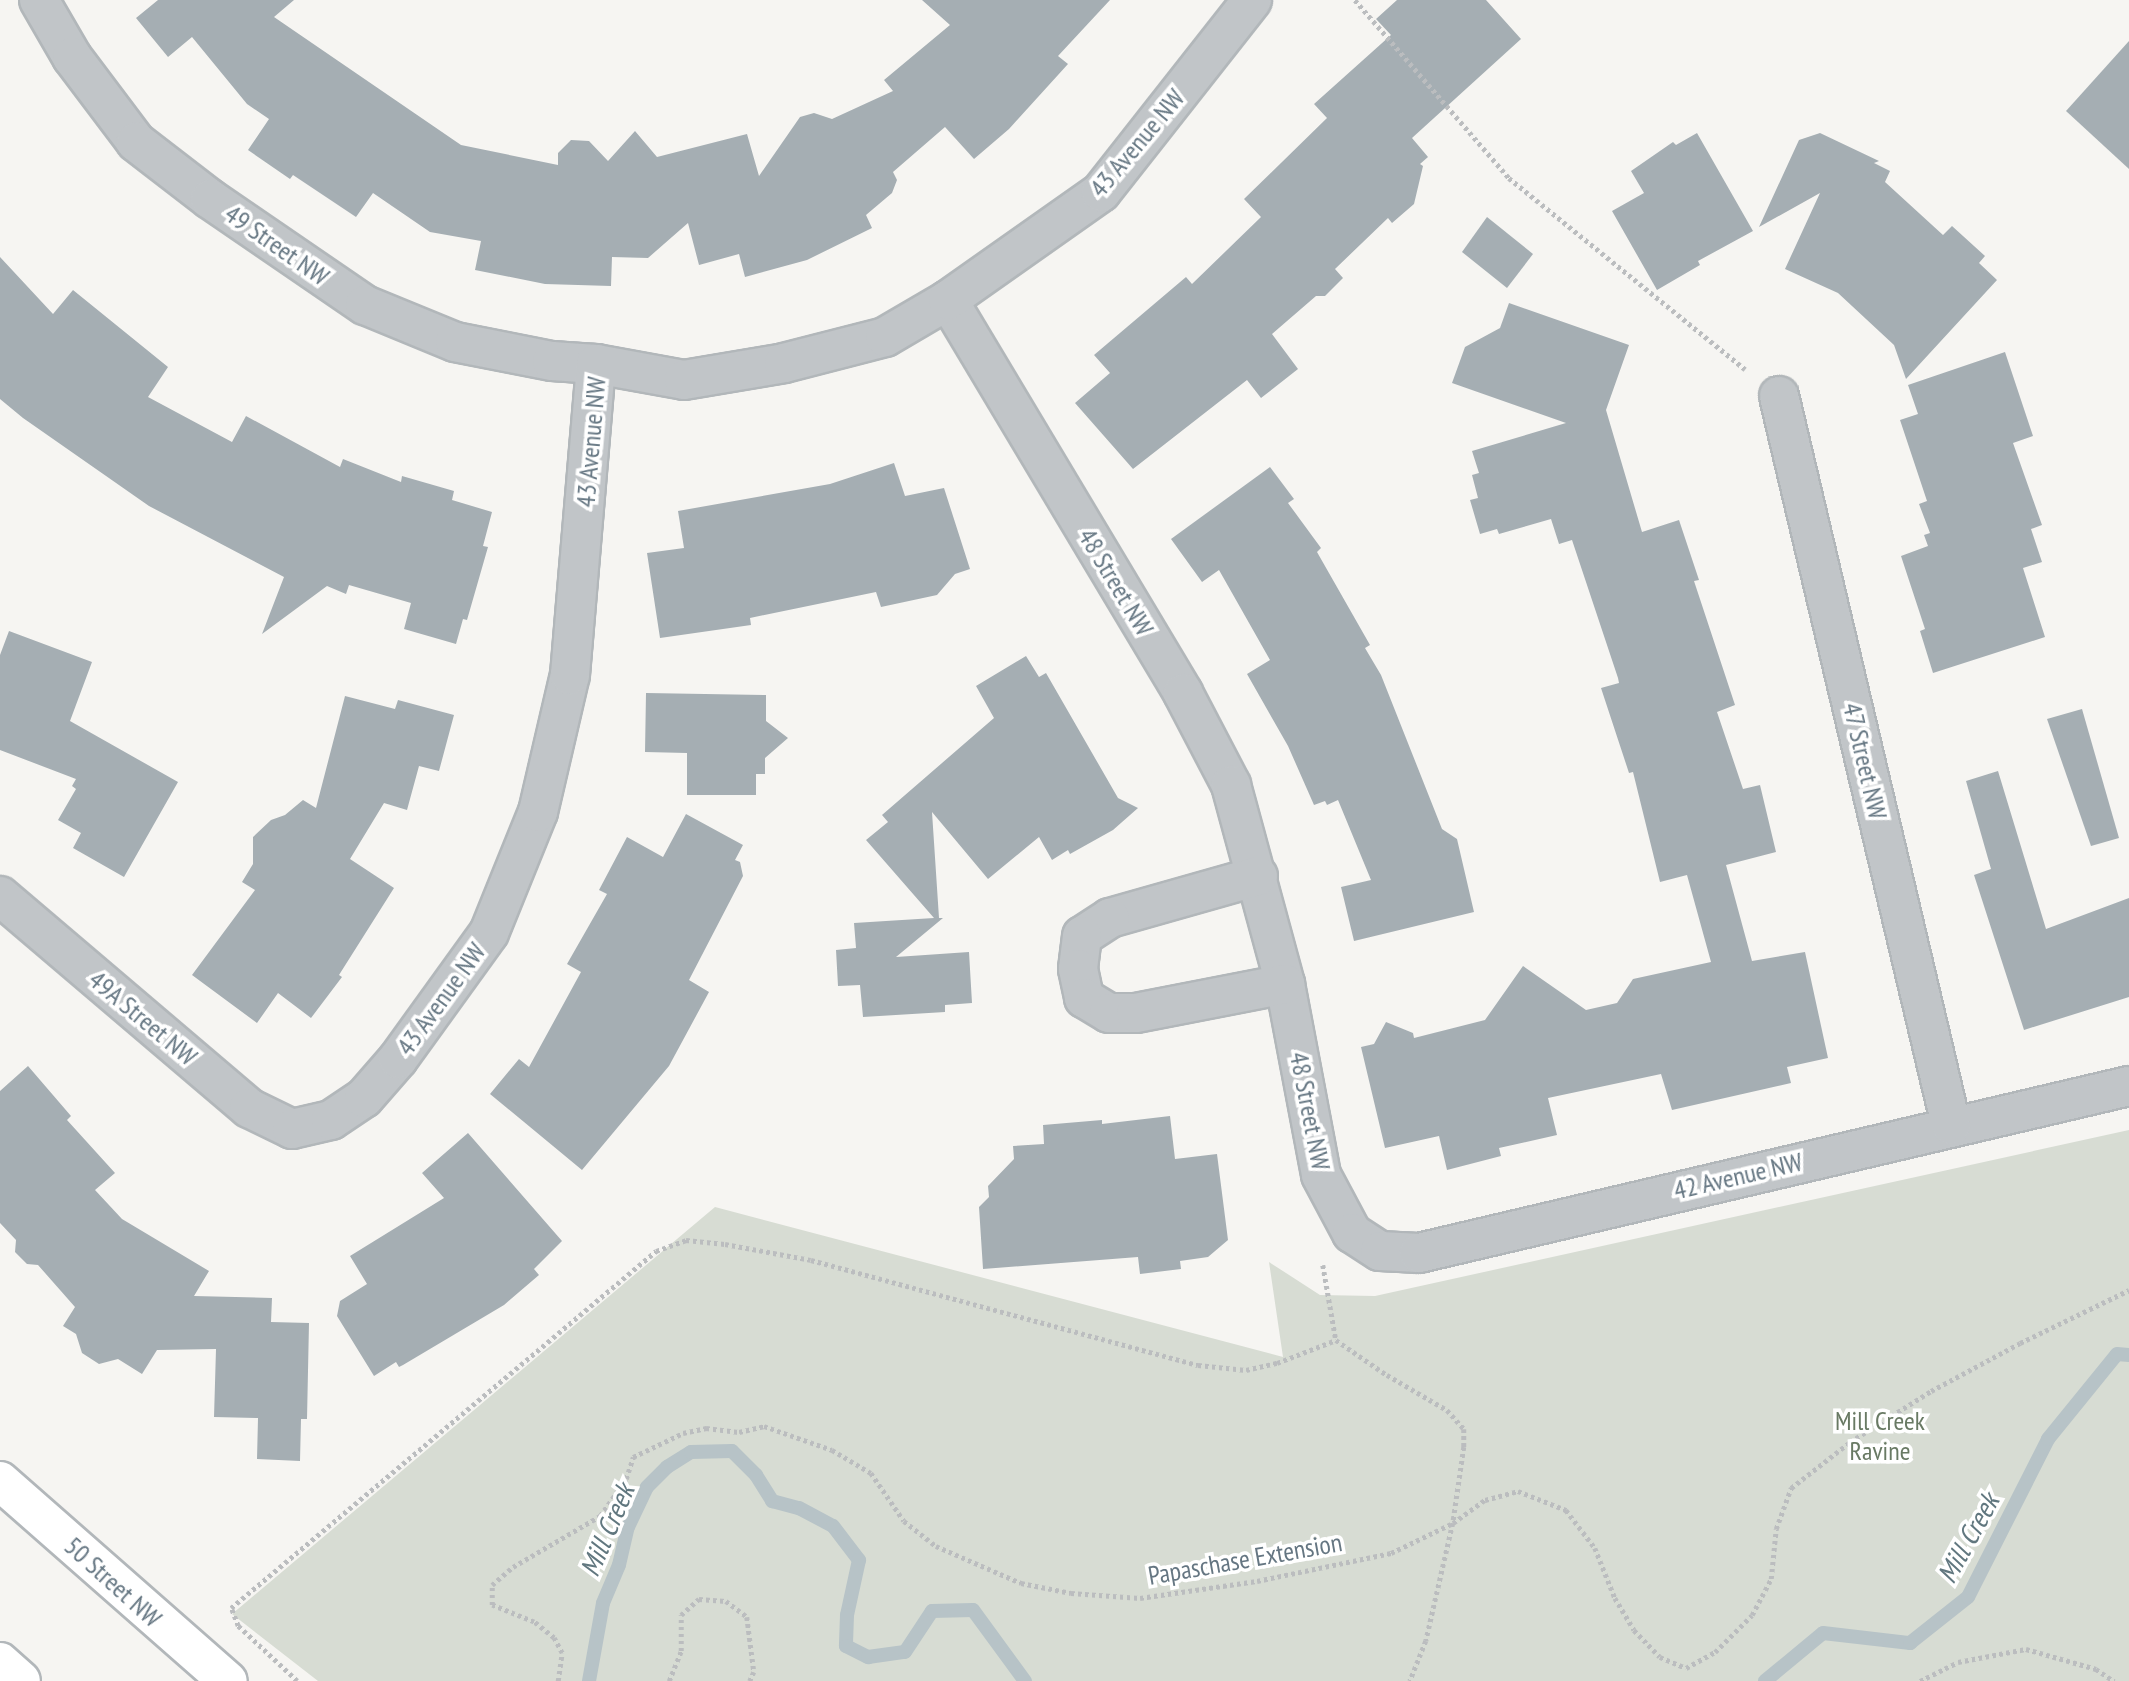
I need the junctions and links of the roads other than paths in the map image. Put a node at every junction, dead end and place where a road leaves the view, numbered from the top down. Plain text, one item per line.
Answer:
1 (38, 0) edge
2 (1252, 0) edge
3 (948, 300) junction
4 (596, 364) junction
5 (1779, 396) road end
6 (1258, 876) junction
7 (0, 897) edge
8 (1286, 984) junction
9 (2129, 1086) edge
10 (1951, 1125) junction
11 (292, 1129) joint
12 (1344, 1221) joint
13 (0, 1481) edge
14 (0, 1662) edge
15 (21, 1681) edge
16 (228, 1681) edge

1 - 4 street, 49 Street NW
2 - 3 street, 43 Avenue NW
3 - 4 street, 43 Avenue NW
3 - 6 street, 48 Street NW
4 - 11 street, 43 Avenue NW
5 - 10 street, 47 Street NW
6 - 8 street, 48 Street NW
6 - 8 street
7 - 11 street, 49A Street NW
8 - 12 street, 48 Street NW
9 - 10 street, 42 Avenue NW
10 - 12 street, 42 Avenue NW
13 - 16 main road, 50 Street NW
14 - 15 main road

